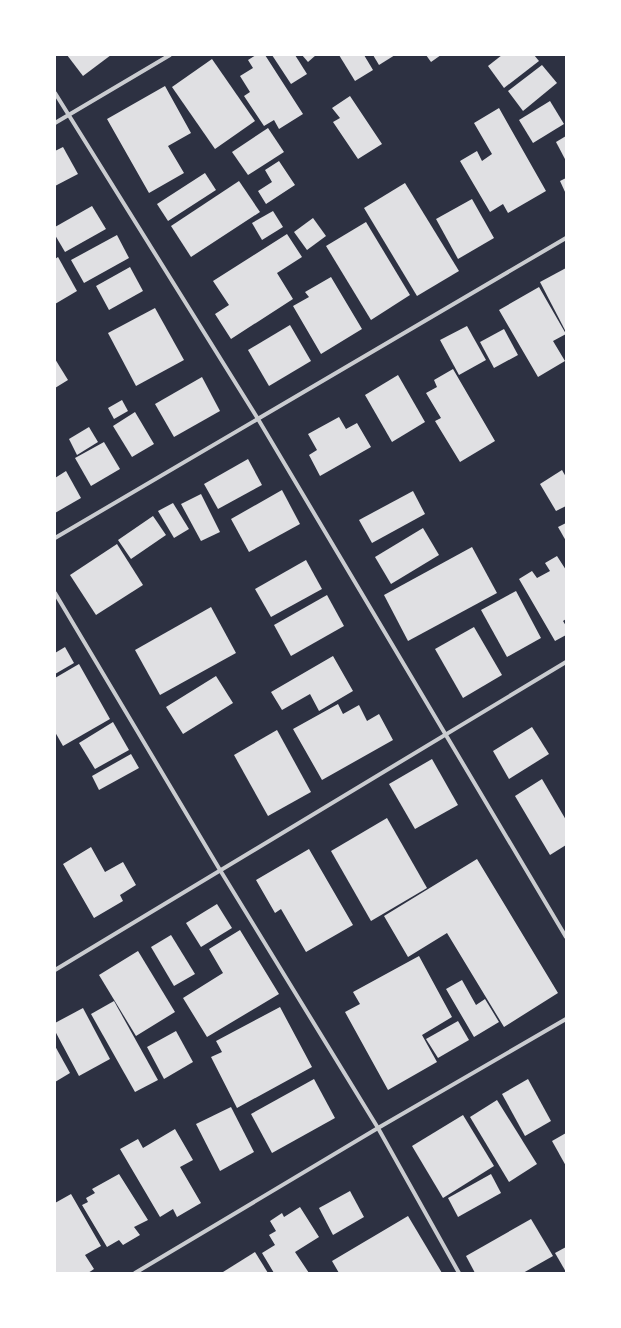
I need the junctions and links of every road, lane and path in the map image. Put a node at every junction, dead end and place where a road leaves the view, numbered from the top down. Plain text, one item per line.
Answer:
1 (170, 55) edge
2 (55, 93) edge
3 (68, 115) junction
4 (55, 123) edge
5 (566, 238) edge
6 (258, 419) junction
7 (55, 538) edge
8 (55, 593) edge
9 (566, 662) edge
10 (444, 734) junction
11 (220, 870) junction
12 (566, 937) edge
13 (55, 970) edge
14 (566, 1019) edge
15 (378, 1128) junction
16 (135, 1273) edge
17 (459, 1273) edge

1 - 3 street
2 - 3 street
3 - 4 street
3 - 6 street
5 - 6 street
6 - 7 street
6 - 10 street
8 - 11 street
9 - 10 street
10 - 11 street
10 - 12 street
11 - 13 street
11 - 15 street
14 - 15 street
15 - 16 street
15 - 17 street

